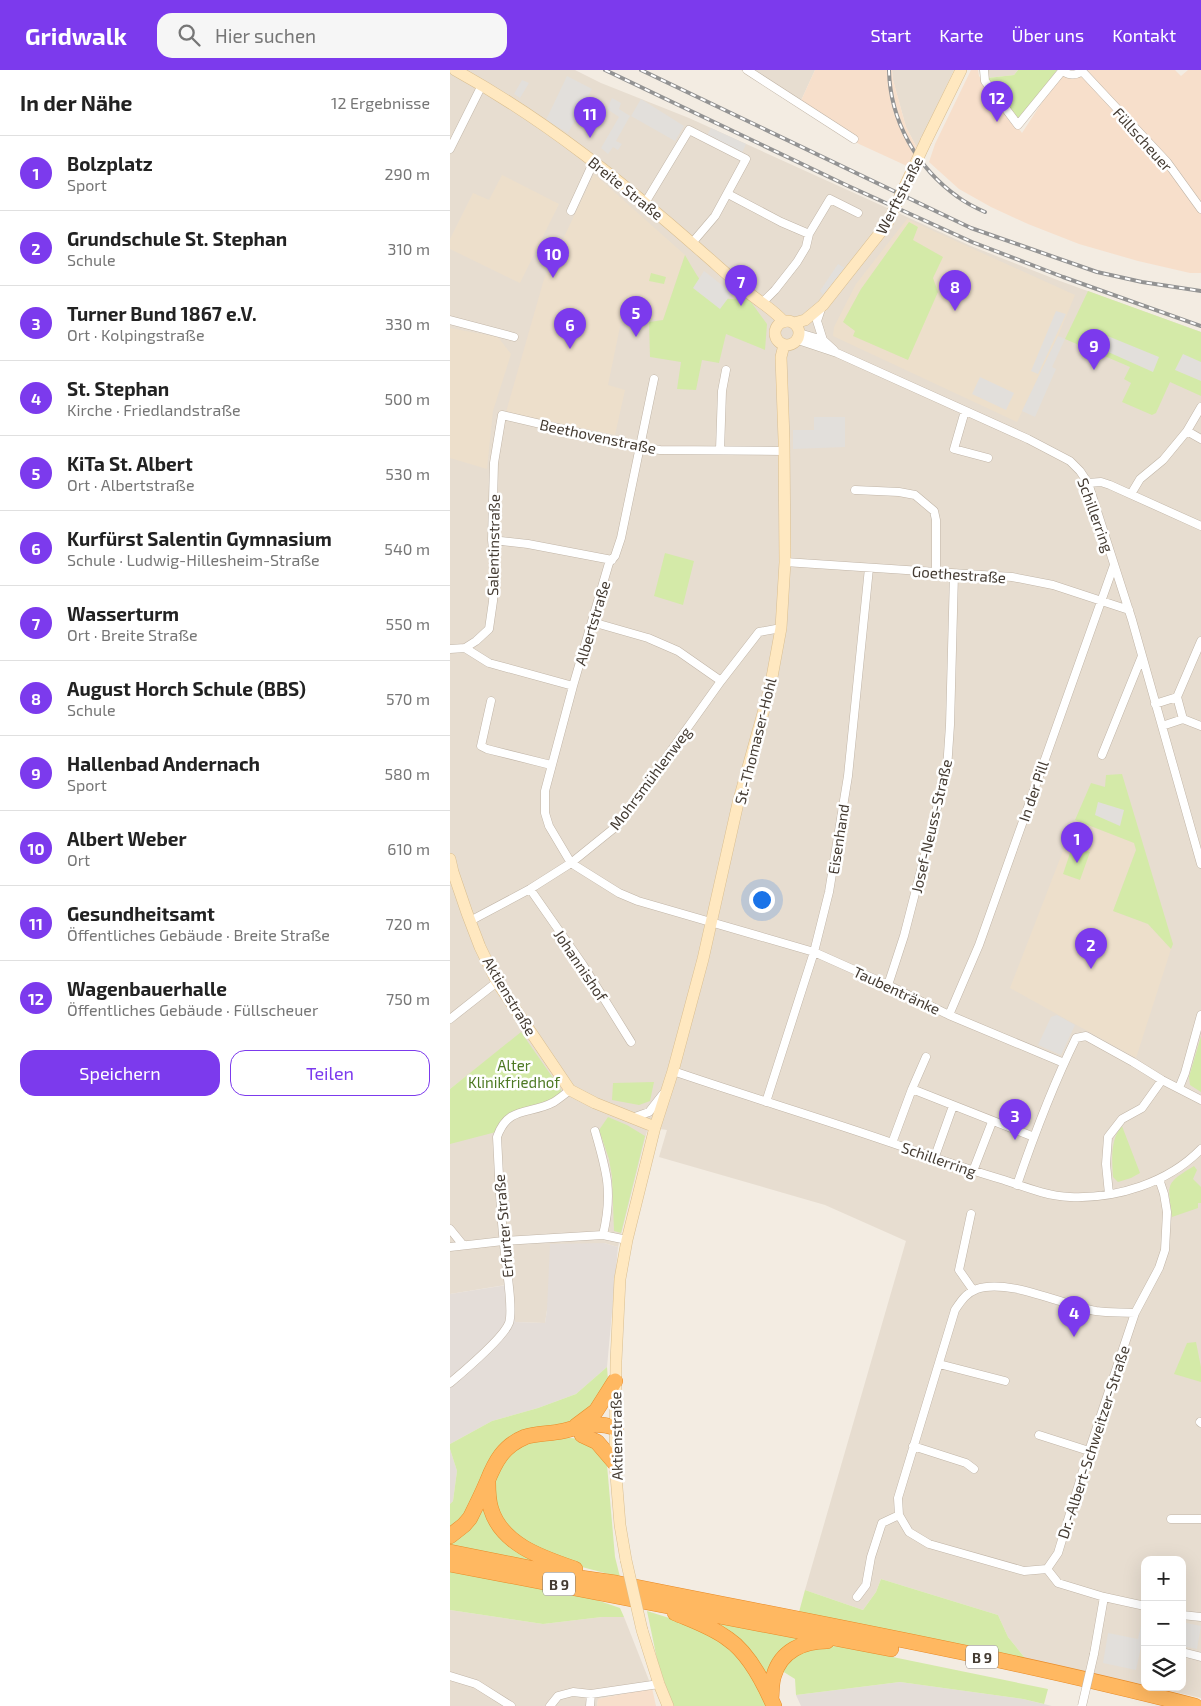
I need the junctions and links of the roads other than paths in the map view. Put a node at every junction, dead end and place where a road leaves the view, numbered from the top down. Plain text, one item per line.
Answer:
1 (455, 70) edge
2 (747, 70) edge
3 (961, 70) edge
4 (984, 70) edge
5 (1062, 70) edge
6 (1081, 71) edge
7 (482, 85) junction
8 (453, 137) edge
9 (854, 139) dead end
10 (450, 149) edge
11 (594, 161) junction
12 (728, 194) junction
13 (645, 203) junction
14 (1201, 209) edge
15 (571, 211) dead end
16 (858, 212) dead end
17 (809, 234) junction
18 (692, 243) junction
19 (764, 301) junction
20 (820, 311) junction
21 (450, 320) edge
22 (792, 329) junction
23 (514, 337) dead end
24 (823, 340) junction
25 (784, 345) junction
26 (837, 353) junction
27 (726, 370) dead end
28 (654, 379) dead end
29 (1201, 407) edge
30 (965, 411) junction
31 (502, 415) joint
32 (1187, 431) junction
33 (1201, 439) edge
34 (639, 447) junction
35 (720, 450) junction
36 (785, 451) junction
37 (988, 458) dead end
38 (1088, 483) junction
39 (855, 490) dead end
40 (1132, 494) junction
41 (1201, 526) edge
42 (492, 540) junction
43 (612, 560) junction
44 (786, 562) junction
45 (1114, 565) junction
46 (869, 568) junction
47 (936, 572) junction
48 (954, 574) junction
49 (1101, 601) junction
50 (1129, 610) junction
51 (592, 622) junction
52 (780, 628) junction
53 (1201, 641) edge
54 (465, 648) junction
55 (450, 649) edge
56 (1142, 656) junction
57 (721, 681) junction
58 (573, 686) junction
59 (1176, 697) junction
60 (492, 701) dead end
61 (1155, 704) junction
62 (1183, 718) junction
63 (1162, 726) junction
64 (1201, 726) edge
65 (1102, 755) dead end
66 (551, 765) junction
67 (1197, 837) edge
68 (450, 859) edge
69 (572, 863) junction
70 (1201, 864) edge
71 (530, 889) junction
72 (470, 921) junction
73 (711, 923) junction
74 (814, 952) junction
75 (497, 982) junction
76 (888, 985) junction
77 (949, 1015) junction
78 (1201, 1015) edge
79 (450, 1019) edge
80 (631, 1042) dead end
81 (926, 1057) dead end
82 (1064, 1063) junction
83 (673, 1071) junction
84 (1162, 1080) junction
85 (1179, 1088) junction
86 (912, 1089) junction
87 (570, 1090) junction
88 (666, 1091) junction
89 (1201, 1100) edge
90 (766, 1102) junction
91 (953, 1106) junction
92 (632, 1118) junction
93 (992, 1122) junction
94 (655, 1128) junction
95 (595, 1132) dead end
96 (1034, 1137) junction
97 (892, 1143) junction
98 (1201, 1149) edge
99 (934, 1159) junction
100 (973, 1171) junction
101 (1159, 1179) junction
102 (1017, 1185) junction
103 (1109, 1194) junction
104 (971, 1214) dead end
105 (450, 1228) edge
106 (603, 1235) junction
107 (627, 1240) junction
108 (503, 1241) junction
109 (463, 1245) junction
110 (450, 1247) edge
111 (973, 1290) junction
112 (1135, 1313) junction
113 (939, 1364) junction
114 (616, 1381) junction
115 (1005, 1381) dead end
116 (450, 1383) edge
117 (616, 1428) junction
118 (574, 1431) junction
119 (1039, 1435) dead end
120 (913, 1446) junction
121 (1089, 1451) junction
122 (615, 1463) junction
123 (974, 1469) dead end
124 (488, 1480) junction
125 (899, 1515) junction
126 (1171, 1519) dead end
127 (1201, 1519) edge
128 (450, 1536) edge
129 (450, 1552) edge
130 (450, 1564) edge
131 (1047, 1569) junction
132 (616, 1583) junction
133 (857, 1597) dead end
134 (1104, 1597) junction
135 (642, 1600) junction
136 (1141, 1605) edge
137 (1186, 1615) edge
138 (1201, 1617) edge
139 (848, 1641) junction
140 (1186, 1653) edge
141 (1201, 1657) edge
142 (450, 1676) edge
143 (659, 1684) junction
144 (592, 1694) junction
145 (772, 1703) edge
146 (511, 1706) edge
147 (550, 1706) edge
148 (590, 1706) edge
149 (668, 1706) edge
150 (1082, 1706) edge
151 (1156, 1706) edge
152 (1195, 1706) edge

1 - 7 street, Breite Straße
2 - 9 street
3 - 20 street, Werftstraße, bridge
4 - 5 street, Füllscheuer
5 - 6 street, Füllscheuer
6 - 14 street, Füllscheuer
7 - 8 street
7 - 11 street, Breite Straße
8 - 10 street
11 - 13 street, Breite Straße
11 - 15 street
12 - 13 street
12 - 17 street
12 - 18 street
13 - 18 street, Breite Straße
16 - 17 street
17 - 19 street
18 - 19 street, Breite Straße
19 - 22 street, Breite Straße
20 - 22 street, Werftstraße
20 - 24 street
21 - 23 street
22 - 24 street, Schillerring
22 - 25 street, Werftstraße
22 - 25 street
22 - 26 street, Schillerring
24 - 26 street, Schillerring
25 - 36 street, St.-Thomaser-Hohl
26 - 30 street, Schillerring
27 - 35 street
28 - 34 street, Albertstraße
29 - 32 street
30 - 37 street
30 - 38 street, Schillerring
31 - 34 street, Beethovenstraße
31 - 42 street, Salentinstraße
32 - 33 street
32 - 40 street
34 - 35 street, Beethovenstraße
34 - 43 street, Albertstraße
35 - 36 street, Beethovenstraße
36 - 44 street, St.-Thomaser-Hohl
38 - 40 street
38 - 45 street, Schillerring
39 - 47 street
40 - 41 street
42 - 43 street
42 - 54 street, Salentinstraße
43 - 51 street, Albertstraße
44 - 46 street, Goethestraße
44 - 52 street, St.-Thomaser-Hohl
45 - 49 street, In der Pill
45 - 50 street, Schillerring
46 - 47 street, Goethestraße
46 - 74 street, Eisenhand
47 - 48 street, Goethestraße
48 - 49 street, Goethestraße
48 - 76 street, Josef-Neuss-Straße
49 - 50 street, Goethestraße
49 - 77 street, In der Pill
50 - 56 street, Schillerring
51 - 57 street
51 - 58 street, Albertstraße
52 - 57 street, Mohrsmühlenweg
52 - 73 street, St.-Thomaser-Hohl
53 - 59 street
54 - 55 street
54 - 58 street
56 - 61 street, Schillerring
56 - 65 street
57 - 69 street, Mohrsmühlenweg
58 - 66 street, Albertstraße
59 - 61 street
59 - 62 street
60 - 66 street
61 - 63 street, Schillerring
62 - 63 street
62 - 64 street
63 - 67 street, Schillerring
66 - 69 street, Albertstraße
67 - 70 street, Schillerring
68 - 72 street, Aktienstraße
69 - 71 street, Mohrsmühlenweg
69 - 73 street, Taubentränke
71 - 72 street, Mohrsmühlenweg
71 - 80 street, Johannishof
72 - 75 street, Aktienstraße
73 - 74 street, Taubentränke
73 - 83 street, St.-Thomaser-Hohl
74 - 76 street, Taubentränke
74 - 90 street, Eisenhand
75 - 79 street
75 - 87 street, Aktienstraße
76 - 77 street, Taubentränke
77 - 82 street, Taubentränke
78 - 85 street
81 - 86 street
82 - 84 street
82 - 96 street
83 - 88 street, St.-Thomaser-Hohl
83 - 90 street, Schillerring
84 - 85 street
84 - 103 street
85 - 89 street
86 - 91 street
86 - 97 street
87 - 92 street, Aktienstraße
87 - 108 street, Erfurter Straße
88 - 92 street
88 - 94 street, St.-Thomaser-Hohl
90 - 97 street, Schillerring
91 - 93 street
91 - 99 street
92 - 94 street, Aktienstraße
93 - 96 street
93 - 100 street
94 - 107 street, Aktienstraße
95 - 106 street
96 - 102 street
97 - 99 street, Schillerring
98 - 101 street, Schillerring
99 - 100 street, Schillerring
100 - 102 street, Schillerring
101 - 103 street, Schillerring
101 - 112 street, Dr.-Albert-Schweitzer-Straße
102 - 103 street, Schillerring
104 - 111 street
105 - 109 street
106 - 107 street
106 - 108 street
107 - 114 street, Aktienstraße
108 - 109 street
108 - 116 street, Erfurter Straße
109 - 110 street
111 - 112 street
111 - 113 street
112 - 121 street, Dr.-Albert-Schweitzer-Straße
113 - 115 street
113 - 120 street
114 - 117 street, Aktienstraße
114 - 118 highway
117 - 118 highway
117 - 122 street, Aktienstraße
118 - 122 highway
118 - 124 highway
119 - 121 street
120 - 123 street
120 - 125 street
121 - 131 street, Dr.-Albert-Schweitzer-Straße
122 - 143 street, Aktienstraße, bridge
124 - 128 highway
124 - 132 highway
125 - 131 street
125 - 133 street
126 - 127 street
129 - 132 highway, B 9
130 - 135 highway, B 9
131 - 134 street
132 - 152 highway, B 9
134 - 136 street
134 - 150 street, bridge
135 - 139 highway, B 9
135 - 145 highway
137 - 138 street
139 - 145 highway
139 - 151 highway, B 9
140 - 141 street
142 - 146 street
143 - 144 street
143 - 149 street, Aktienstraße
144 - 147 street
144 - 148 street

